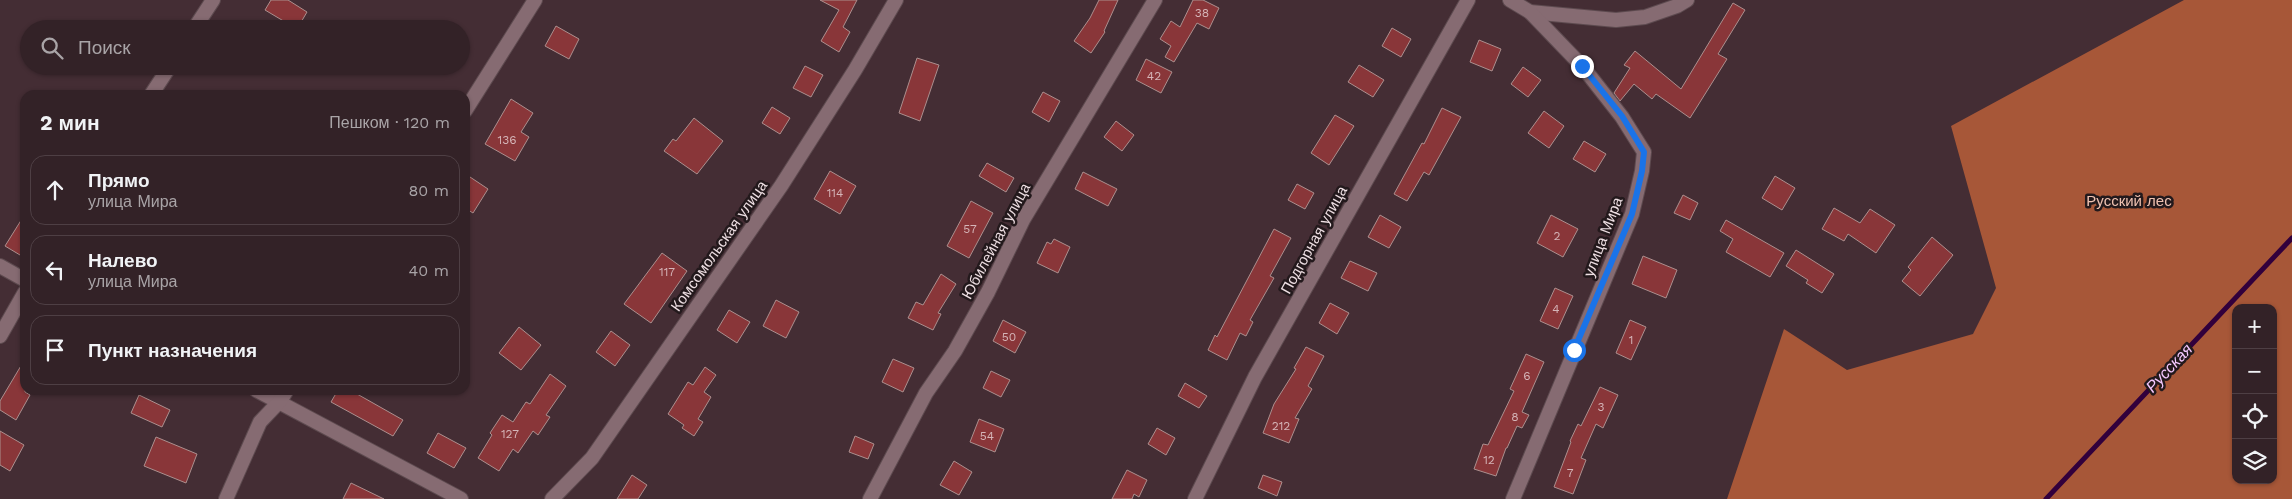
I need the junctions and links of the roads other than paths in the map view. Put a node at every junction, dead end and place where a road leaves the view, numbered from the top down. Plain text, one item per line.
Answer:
1 (213, 0) edge
2 (535, 0) edge
3 (896, 0) edge
4 (1155, 0) edge
5 (1468, 0) edge
6 (1510, 0) edge
7 (1686, 0) edge
8 (1530, 12) junction
9 (200, 20) edge
10 (164, 75) edge
11 (154, 90) edge
12 (470, 102) edge
13 (0, 266) edge
14 (20, 277) edge
15 (20, 301) edge
16 (0, 336) edge
17 (283, 396) edge
18 (226, 499) edge
19 (461, 499) edge
20 (552, 499) edge
21 (870, 499) edge
22 (1195, 499) edge
23 (1513, 499) edge

1 - 9 street
2 - 12 street
3 - 20 street, Комсомольская улица
4 - 21 street, Юбилейная улица
5 - 22 street, Подгорная улица
6 - 8 street
7 - 8 street
8 - 23 street, улица Мира
10 - 11 street
13 - 14 street
15 - 16 street
17 - 18 street
17 - 19 street

